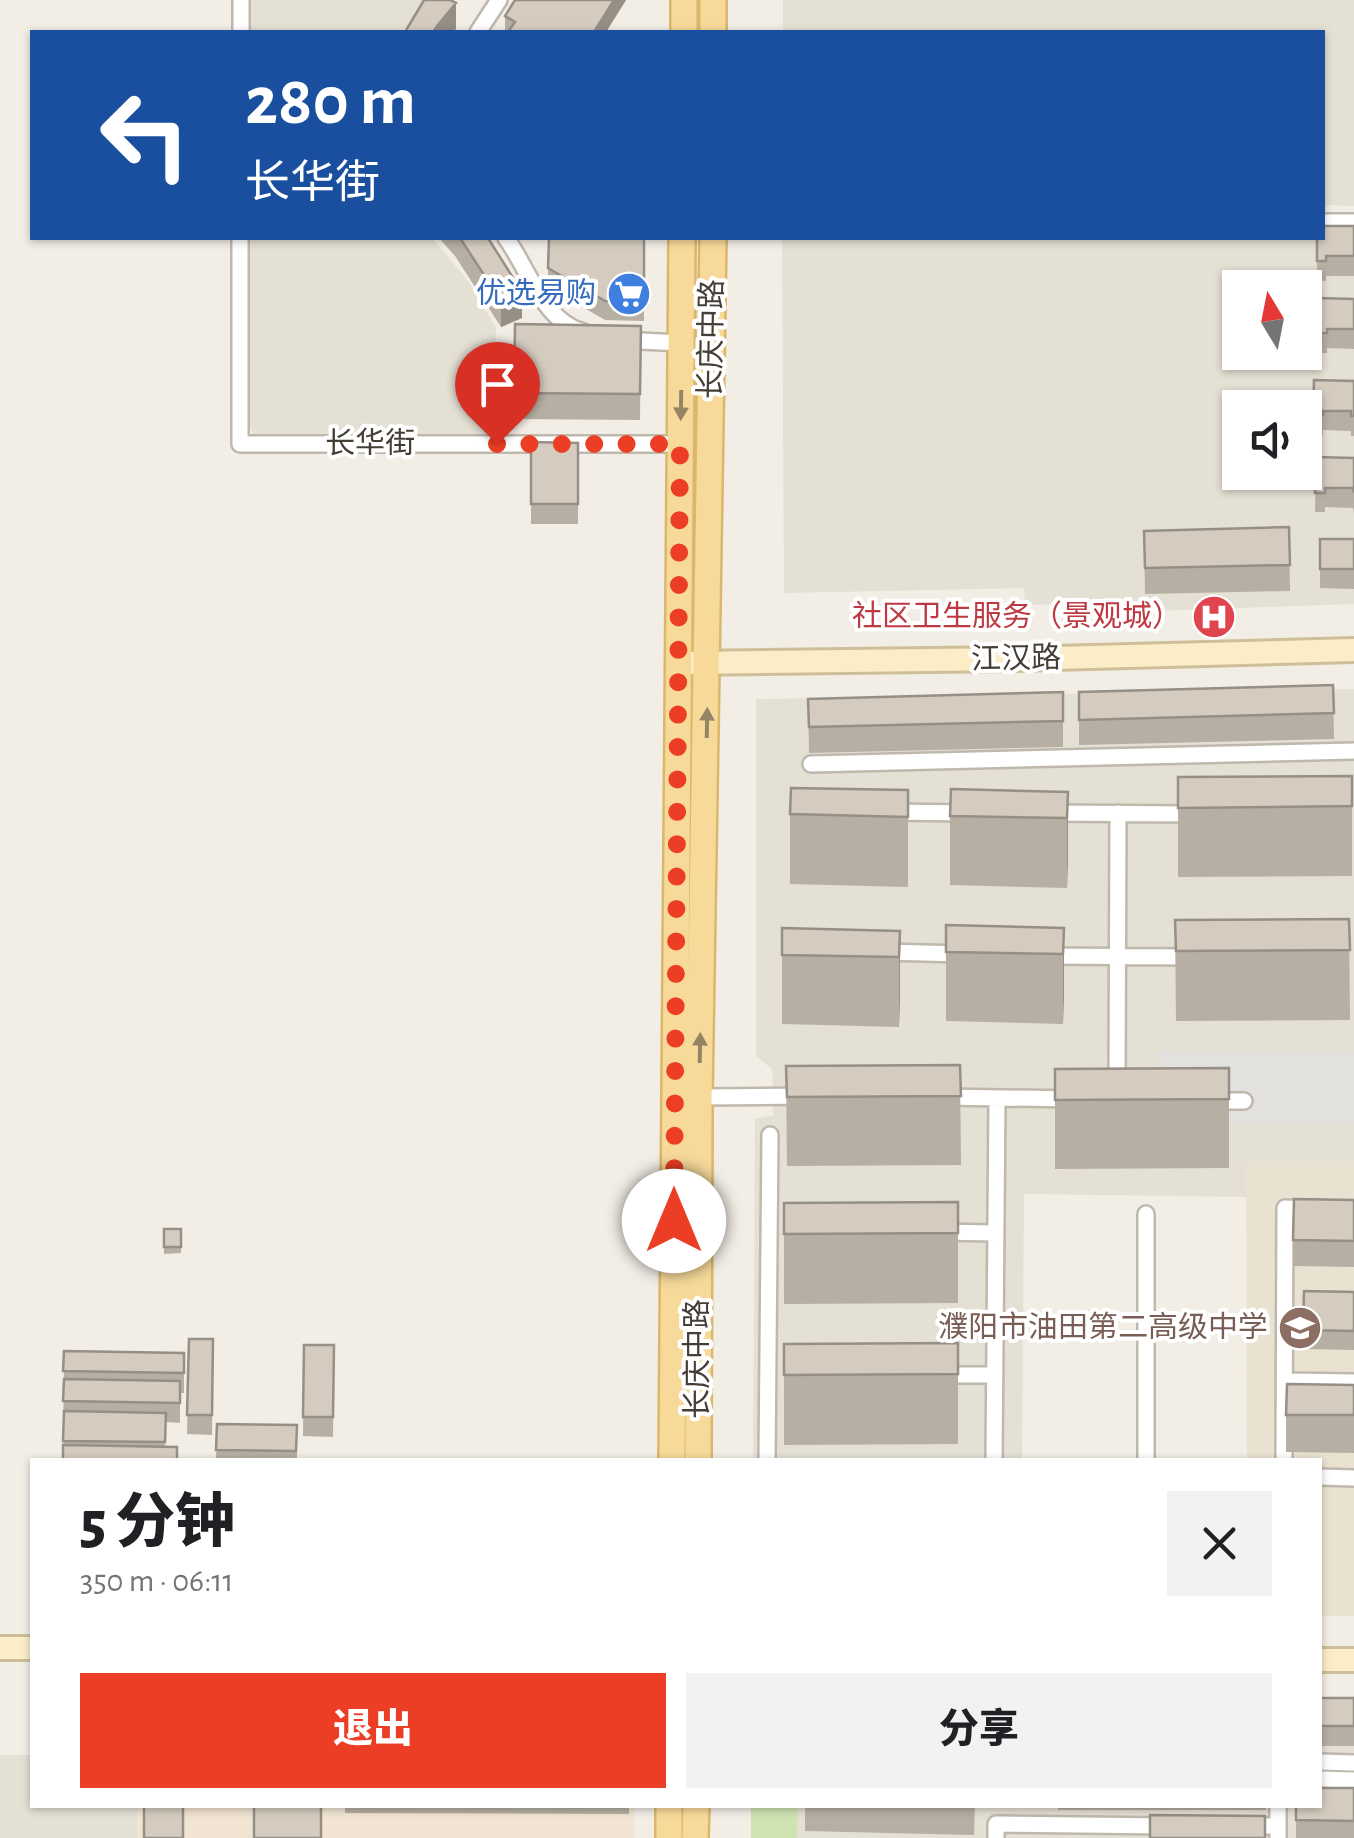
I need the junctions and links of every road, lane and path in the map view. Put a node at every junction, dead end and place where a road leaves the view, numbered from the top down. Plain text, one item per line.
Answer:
1 (242, 0) edge
2 (499, 0) edge
3 (684, 0) edge
4 (713, 0) edge
5 (241, 30) edge
6 (479, 30) edge
7 (684, 30) edge
8 (713, 30) edge
9 (1325, 222) edge
10 (1354, 222) edge
11 (240, 240) edge
12 (507, 240) edge
13 (682, 240) edge
14 (713, 240) edge
15 (681, 343) junction
16 (680, 444) junction
17 (1354, 650) edge
18 (678, 663) junction
19 (709, 663) junction
20 (1354, 751) edge
21 (811, 764) dead end
22 (871, 812) edge
23 (985, 813) edge
24 (1023, 813) edge
25 (1118, 814) junction
26 (1217, 814) edge
27 (867, 952) edge
28 (983, 954) edge
29 (1021, 955) edge
30 (1214, 957) edge
31 (1118, 958) junction
32 (828, 1096) edge
33 (699, 1097) junction
34 (922, 1097) edge
35 (997, 1098) junction
36 (1097, 1099) edge
37 (1117, 1100) edge
38 (1190, 1100) edge
39 (1244, 1101) dead end
40 (770, 1136) dead end
41 (770, 1206) junction
42 (1320, 1210) edge
43 (1146, 1214) dead end
44 (785, 1218) edge
45 (917, 1232) edge
46 (995, 1233) junction
47 (768, 1338) junction
48 (782, 1350) edge
49 (920, 1374) edge
50 (994, 1375) junction
51 (1286, 1381) junction
52 (1354, 1382) edge
53 (672, 1458) edge
54 (698, 1458) edge
55 (767, 1458) edge
56 (994, 1458) edge
57 (1146, 1458) edge
58 (1284, 1458) edge
59 (1322, 1478) edge
60 (1354, 1478) edge
61 (0, 1648) edge
62 (30, 1648) edge
63 (1322, 1660) edge
64 (1354, 1660) edge
65 (1322, 1762) edge
66 (1354, 1763) edge
67 (1322, 1779) edge
68 (1354, 1780) edge
69 (669, 1808) edge
70 (696, 1808) edge
71 (1029, 1808) edge
72 (1029, 1824) junction
73 (1182, 1826) edge
74 (1221, 1826) edge
75 (1144, 1832) edge
76 (1278, 1832) edge
77 (668, 1838) edge
78 (696, 1838) edge
79 (996, 1838) edge

1 - 5 street
2 - 6 street
3 - 7 main road
4 - 8 main road
9 - 10 street
11 - 16 street, 长华街
12 - 15 street
13 - 15 main road, 长庆中路
14 - 19 main road, 长庆中路
15 -> 16 main road, 长庆中路
16 - 18 main road, 长庆中路
17 - 19 street, 江汉路
18 - 19 street, 江汉路
18 - 53 main road, 长庆中路
33 -> 19 main road, 长庆中路
20 - 21 street
22 - 23 street
24 - 25 street
25 - 26 street
25 - 31 street
27 - 28 street
29 - 31 street
30 - 31 street
31 - 37 street
32 - 33 street
33 - 54 main road, 长庆中路
34 - 35 street
35 - 36 street
35 - 46 street
38 - 39 street
40 - 41 street
41 - 44 street
41 - 47 street
42 - 51 street
43 - 57 street
45 - 46 street
46 - 50 street
47 - 48 street
47 - 55 street
49 - 50 street
50 - 56 street
51 - 52 street
51 - 58 street
59 - 60 street
61 - 62 street
63 - 64 street
65 - 66 street
67 - 68 street
69 - 77 main road
70 - 78 main road
71 - 72 street
72 - 75 street
72 - 79 street
73 - 75 street
74 - 76 street

